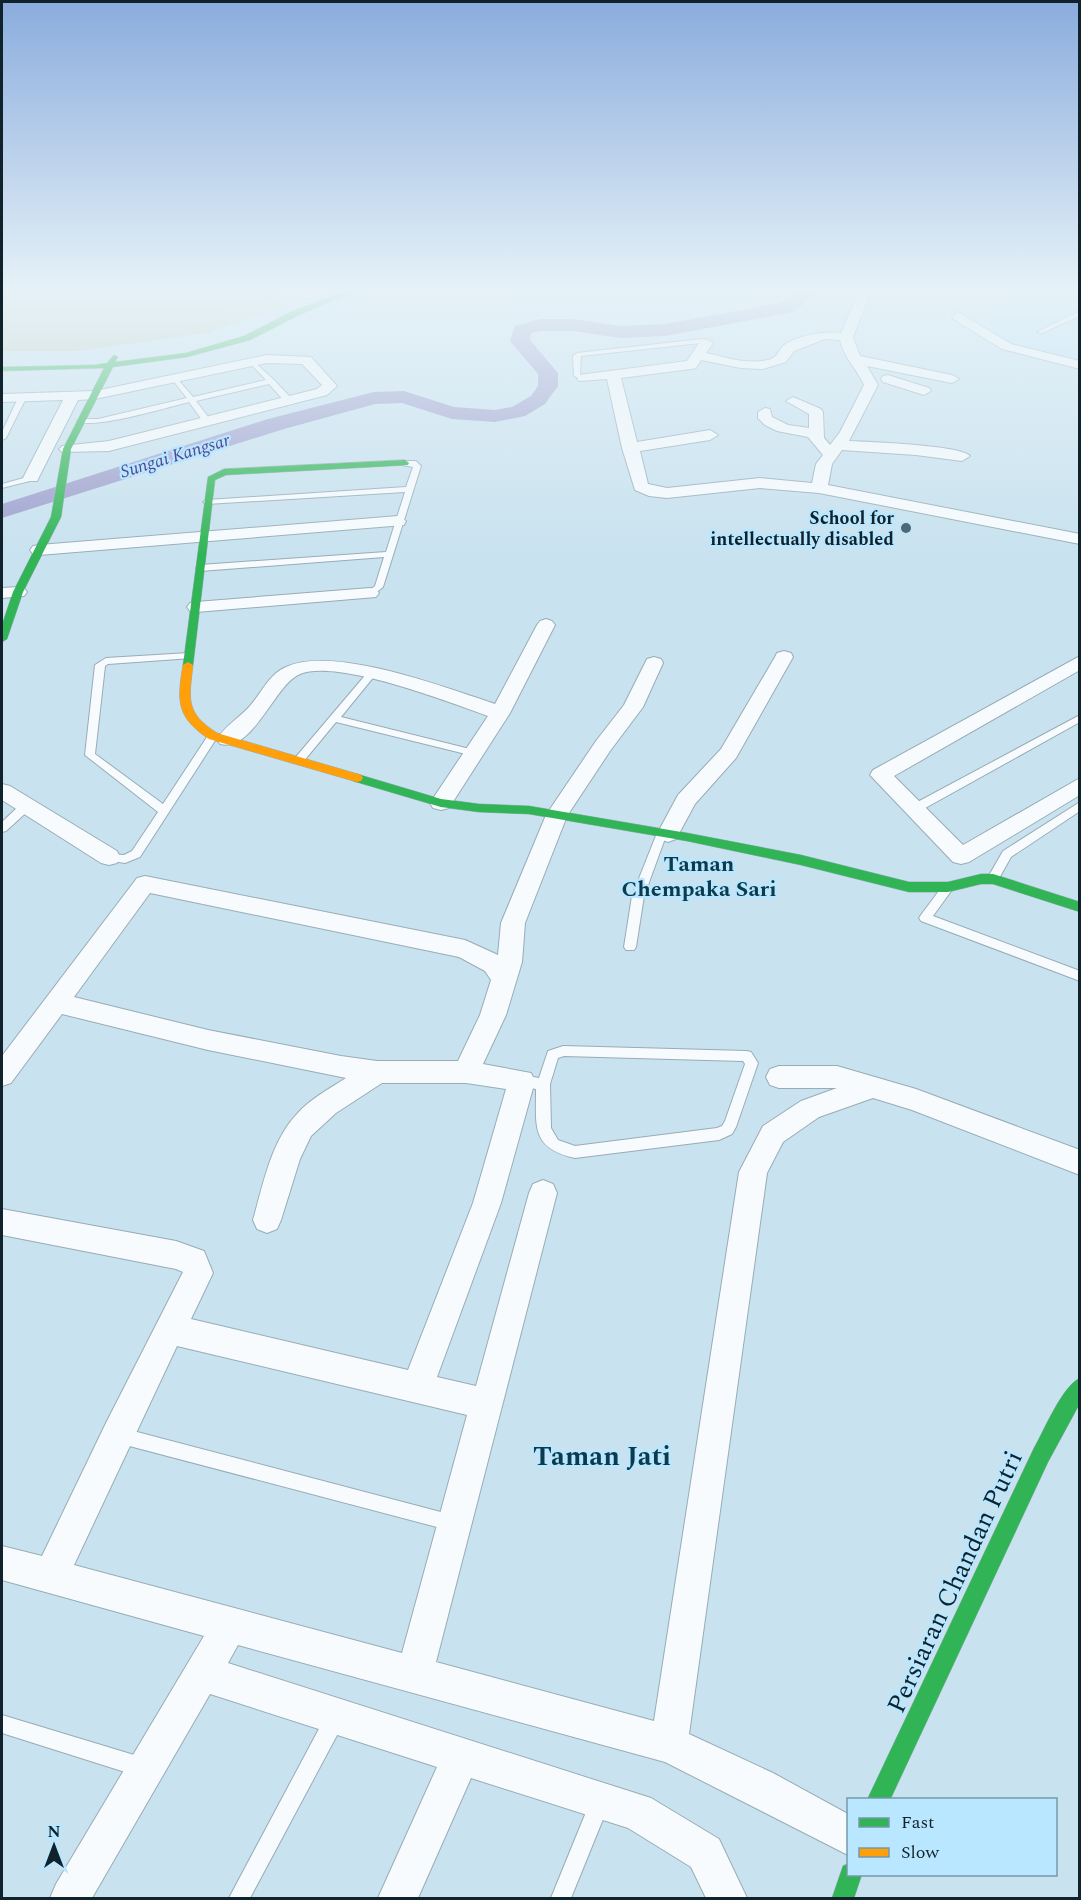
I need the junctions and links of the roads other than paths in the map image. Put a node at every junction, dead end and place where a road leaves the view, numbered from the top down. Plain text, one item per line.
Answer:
1 (102, 380) edge
2 (167, 380) edge
3 (176, 380) edge
4 (325, 380) edge
5 (614, 380) edge
6 (869, 380) edge
7 (889, 380) edge
8 (272, 381) joint
9 (924, 391) dead end
10 (94, 395) junction
11 (72, 397) junction
12 (2, 398) edge
13 (22, 398) junction
14 (192, 399) junction
15 (289, 401) junction
16 (793, 401) dead end
17 (765, 412) dead end
18 (81, 422) junction
19 (208, 422) junction
20 (816, 434) junction
21 (710, 435) dead end
22 (2, 438) edge
23 (630, 448) junction
24 (67, 449) junction
25 (834, 450) junction
26 (962, 456) dead end
27 (405, 463) joint
28 (31, 478) joint
29 (2, 486) edge
30 (819, 488) junction
31 (409, 489) junction
32 (207, 502) junction
33 (398, 521) junction
34 (203, 538) junction
35 (1080, 539) edge
36 (39, 550) junction
37 (390, 554) junction
38 (200, 568) junction
39 (10, 592) edge
40 (370, 593) joint
41 (196, 607) junction
42 (546, 625) dead end
43 (3, 631) edge
44 (189, 656) junction
45 (784, 657) dead end
46 (1080, 662) edge
47 (654, 663) dead end
48 (371, 674) junction
49 (500, 713) junction
50 (334, 718) junction
51 (1080, 718) edge
52 (220, 737) junction
53 (474, 753) junction
54 (299, 760) junction
55 (1080, 785) edge
56 (2, 791) edge
57 (441, 803) junction
58 (1080, 806) edge
59 (914, 809) junction
60 (163, 810) junction
61 (557, 815) junction
62 (9, 820) edge
63 (665, 833) junction
64 (109, 857) joint
65 (993, 879) junction
66 (948, 887) junction
67 (1080, 907) edge
68 (630, 947) dead end
69 (1080, 976) edge
70 (503, 980) junction
71 (56, 1003) junction
72 (13, 1045) edge
73 (377, 1072) junction
74 (466, 1072) junction
75 (2, 1075) edge
76 (779, 1077) dead end
77 (532, 1083) junction
78 (873, 1087) junction
79 (1080, 1163) edge
80 (543, 1193) dead end
81 (267, 1220) dead end
82 (5, 1230) edge
83 (169, 1329) junction
84 (1080, 1387) edge
85 (417, 1388) junction
86 (486, 1404) junction
87 (117, 1434) junction
88 (454, 1523) junction
89 (2, 1563) edge
90 (50, 1576) junction
91 (231, 1625) junction
92 (202, 1673) junction
93 (414, 1675) junction
94 (336, 1716) junction
95 (2, 1724) edge
96 (669, 1744) junction
97 (461, 1756) junction
98 (146, 1769) junction
99 (879, 1798) edge
100 (601, 1800) junction
101 (847, 1834) edge
102 (70, 1899) edge
103 (239, 1899) edge
104 (398, 1899) edge
105 (561, 1899) edge
106 (727, 1899) edge

1 - 10 street
2 - 10 street
3 - 14 lane
4 - 15 street
5 - 23 street
6 - 25 street
7 - 9 street
8 - 14 lane
8 - 15 lane
10 - 11 street
10 - 18 street
11 - 13 street
11 - 28 street
12 - 13 street
13 - 22 lane
14 - 18 lane
14 - 19 lane
15 - 19 street
16 - 20 street
17 - 20 street
18 - 24 street
19 - 24 street
20 - 25 street
21 - 23 street
23 - 30 street
24 - 36 street
25 - 26 street
25 - 30 street
27 - 31 lane
27 - 32 street
28 - 29 lane
30 - 35 street
31 - 32 lane
31 - 33 lane
32 - 34 street
33 - 34 street
33 - 37 lane
34 - 36 street
34 - 38 street
36 - 39 street
37 - 38 lane
37 - 40 lane
38 - 41 street
39 - 43 street
40 - 41 street
41 - 44 street
42 - 49 street
44 - 52 street
44 - 60 lane
45 - 63 street
46 - 59 street
47 - 61 street
48 - 49 street
48 - 50 lane
48 - 52 street
49 - 53 street
50 - 53 lane
50 - 54 lane
51 - 59 lane
52 - 54 street
52 - 60 lane
53 - 57 street
54 - 57 street
55 - 59 street
56 - 62 street
57 - 61 street
58 - 65 lane
60 - 64 lane
61 - 63 street
61 - 70 street
62 - 64 street
63 - 66 street
63 - 68 lane
65 - 66 street
65 - 67 street
66 - 69 lane
70 - 71 street
70 - 74 street
71 - 72 street
71 - 73 street
72 - 75 street
73 - 74 street
73 - 81 street
74 - 77 street
76 - 78 street
77 - 77 lane
77 - 85 street
78 - 79 street
78 - 96 street
80 - 86 street
82 - 83 street
83 - 85 street
83 - 87 street
84 - 99 street, Persiaran Chandan Putri
85 - 86 street
86 - 88 street
87 - 88 lane
87 - 90 street
88 - 93 street
89 - 90 street
90 - 91 street
91 - 92 street
91 - 93 street
92 - 94 street
92 - 98 street
93 - 96 street
94 - 97 street
94 - 103 lane
95 - 98 lane
96 - 101 street
97 - 100 street
97 - 104 street
98 - 102 street
100 - 105 lane
100 - 106 street

